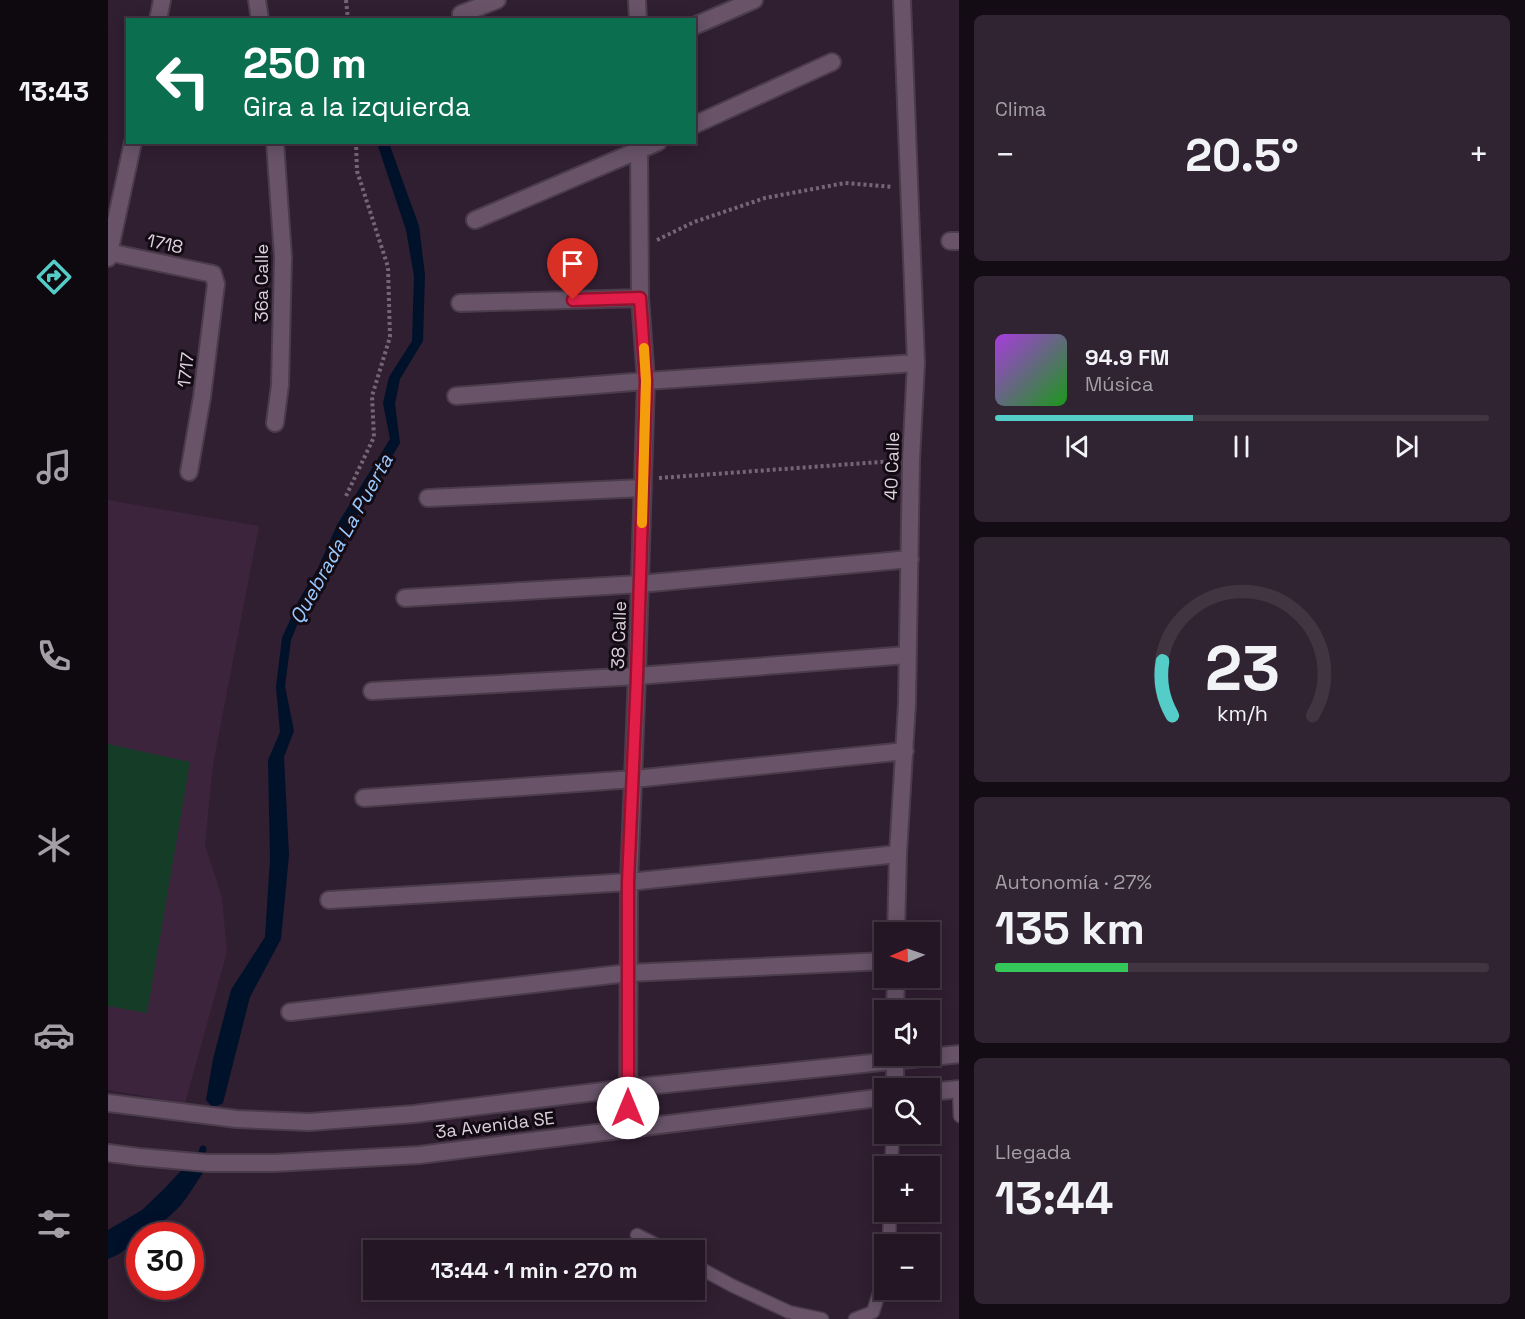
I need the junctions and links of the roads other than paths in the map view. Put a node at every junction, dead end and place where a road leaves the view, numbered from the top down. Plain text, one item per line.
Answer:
1 (162, 0) edge
2 (257, 0) edge
3 (497, 0) edge
4 (637, 0) edge
5 (754, 0) edge
6 (902, 0) edge
7 (461, 14) dead end
8 (158, 18) edge
9 (260, 18) edge
10 (638, 18) edge
11 (696, 25) edge
12 (832, 62) dead end
13 (696, 125) edge
14 (133, 144) edge
15 (275, 144) edge
16 (639, 147) edge
17 (475, 220) dead end
18 (108, 254) edge
19 (213, 274) joint
20 (640, 298) junction
21 (460, 303) dead end
22 (916, 363) junction
23 (646, 381) junction
24 (456, 396) dead end
25 (275, 423) dead end
26 (189, 472) dead end
27 (643, 483) junction
28 (428, 498) dead end
29 (910, 559) junction
30 (640, 584) junction
31 (405, 598) dead end
32 (908, 655) junction
33 (637, 676) junction
34 (372, 691) dead end
35 (904, 751) junction
36 (634, 779) junction
37 (364, 798) dead end
38 (898, 854) junction
39 (628, 882) junction
40 (328, 900) dead end
41 (896, 922) edge
42 (874, 962) edge
43 (628, 973) junction
44 (290, 1012) dead end
45 (959, 1054) edge
46 (940, 1055) edge
47 (874, 1060) edge
48 (628, 1088) junction
49 (959, 1089) edge
50 (940, 1091) edge
51 (874, 1098) edge
52 (108, 1103) edge
53 (628, 1128) junction
54 (108, 1153) edge
55 (637, 1235) dead end
56 (647, 1240) edge
57 (705, 1271) edge
58 (877, 1300) edge
59 (822, 1319) edge
60 (855, 1319) edge

1 - 8 street
2 - 9 street
3 - 7 street
4 - 10 street
5 - 11 street
6 - 22 street, 40 Calle
12 - 13 street
14 - 18 street
15 - 25 street, 36a Calle
16 - 17 street
16 - 20 street, 38 Calle
18 - 19 street, 1718
19 - 26 street, 1717
20 - 21 street
20 - 23 street, 38 Calle
22 - 23 street
22 - 29 street, 40 Calle
23 - 24 street
23 - 27 street, 38 Calle
27 - 28 street
27 - 30 street, 38 Calle
29 - 30 street
29 - 32 street, 40 Calle
30 - 31 street
30 - 33 street, 38 Calle
32 - 33 street
32 - 35 street, 40 Calle
33 - 34 street
33 - 36 street, 38 Calle
35 - 36 street
35 - 38 street, 40 Calle
36 - 37 street
36 - 39 street, 38 Calle
38 - 39 street
38 - 41 street, 40 Calle
39 - 40 street
39 - 43 street, 38 Calle
42 - 43 street
43 - 44 street
43 - 48 street, 38 Calle
45 - 46 street, 3a Avenida SE
47 - 48 street, 3a Avenida SE
48 - 52 street, 3a Avenida SE
48 - 53 street, 38 Calle
49 - 50 street
51 - 53 street, 3a Avenida SE
53 - 54 street, 3a Avenida SE
55 - 56 lane
57 - 59 lane
58 - 60 lane

